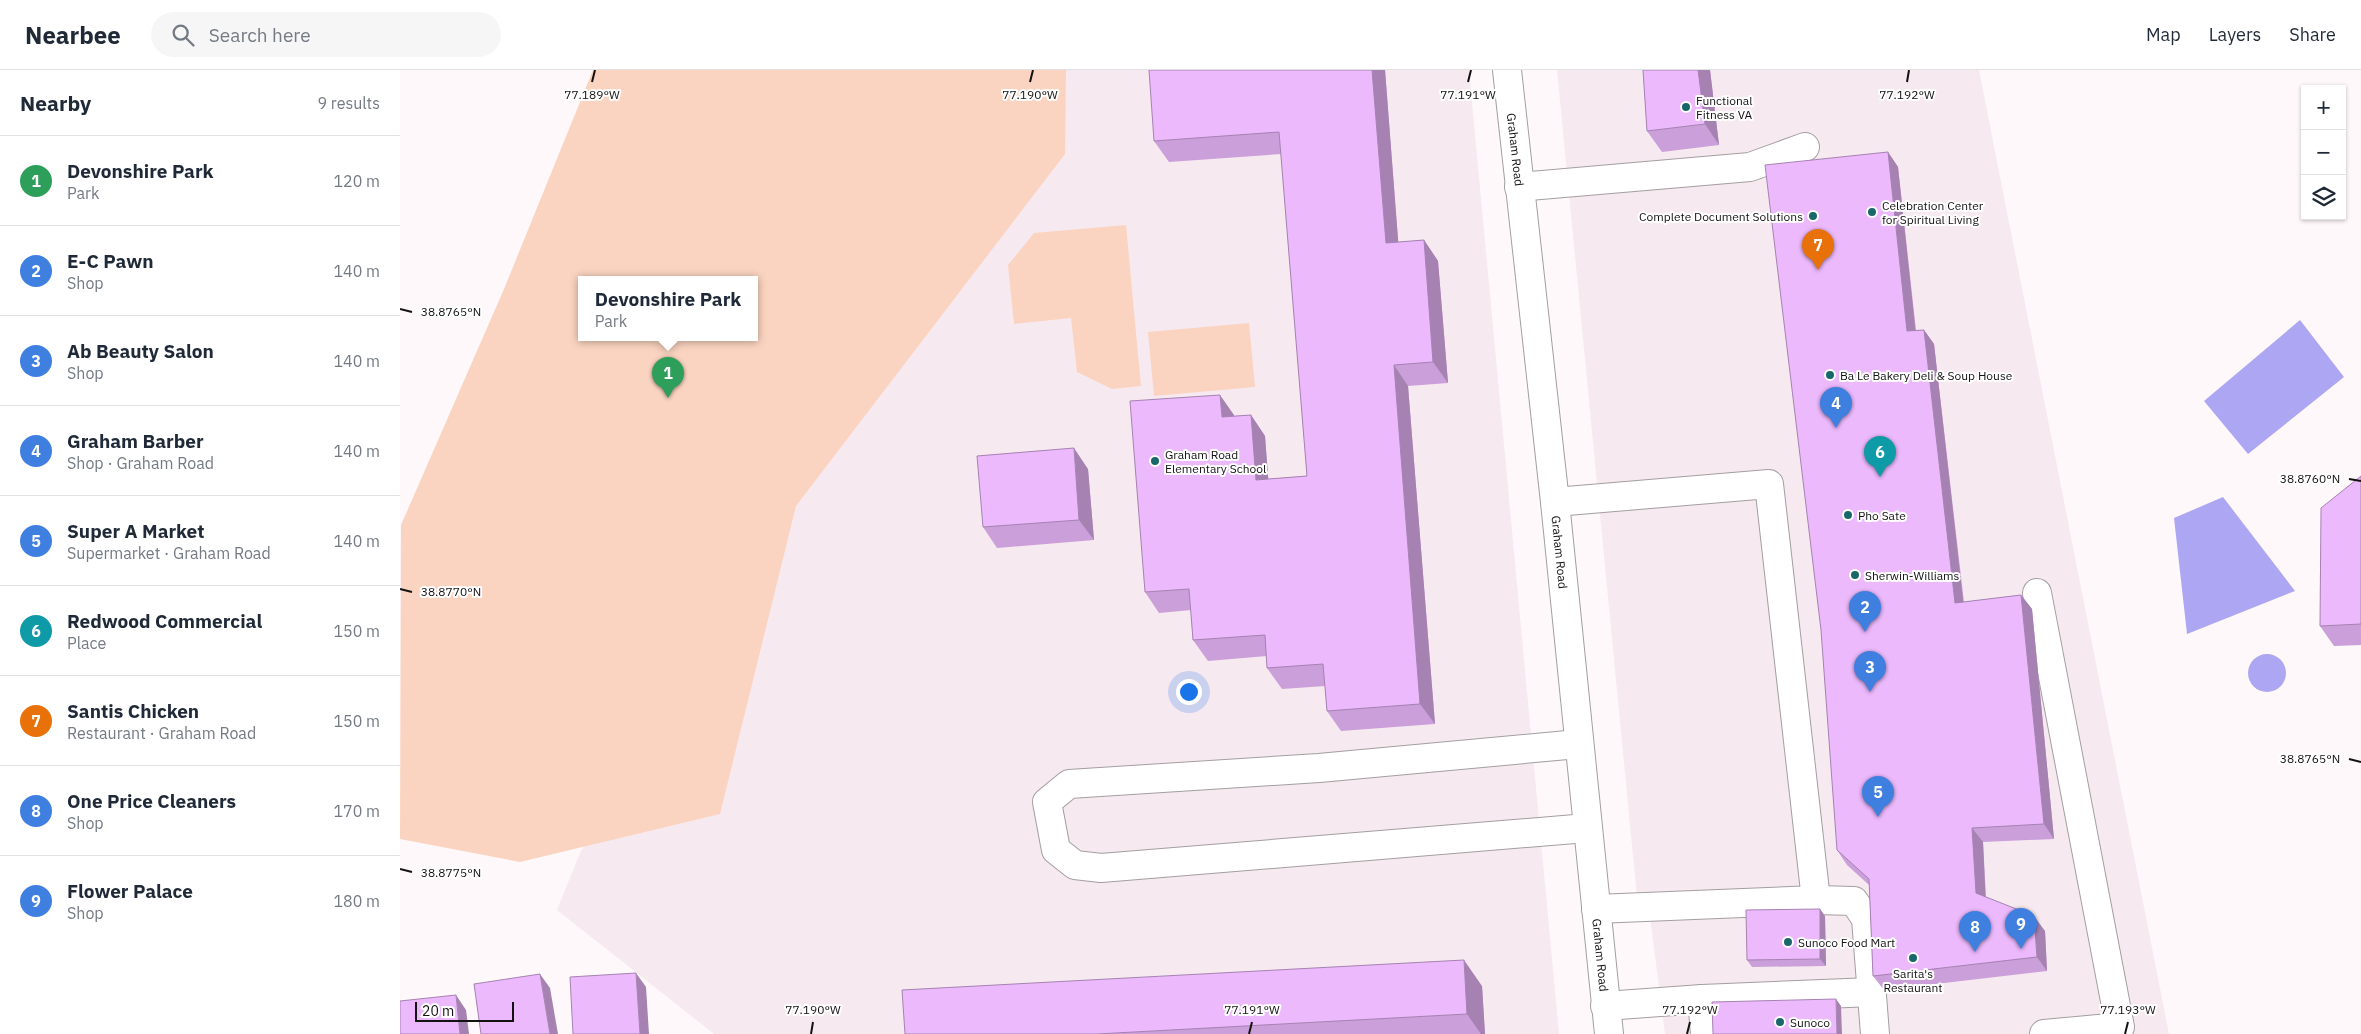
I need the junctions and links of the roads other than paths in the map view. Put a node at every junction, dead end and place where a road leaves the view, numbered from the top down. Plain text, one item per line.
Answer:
1 (1507, 70) edge
2 (1805, 147) dead end
3 (1519, 187) junction
4 (1555, 502) junction
5 (2037, 593) dead end
6 (1578, 744) junction
7 (1587, 828) junction
8 (1816, 900) junction
9 (1596, 909) junction
10 (1872, 992) junction
11 (1702, 999) junction
12 (1605, 1006) junction
13 (1609, 1034) edge
14 (1705, 1034) edge
15 (1875, 1034) edge
16 (2044, 1034) edge

1 - 3 street, Graham Road
2 - 3 street
3 - 4 street, Graham Road
4 - 6 street, Graham Road
4 - 8 street
5 - 16 street
6 - 7 street, Graham Road
6 - 7 street
7 - 9 street, Graham Road
8 - 9 street
8 - 10 street
9 - 12 street, Graham Road
10 - 11 street
10 - 15 street
11 - 12 street
11 - 14 street
12 - 13 street, Graham Road

